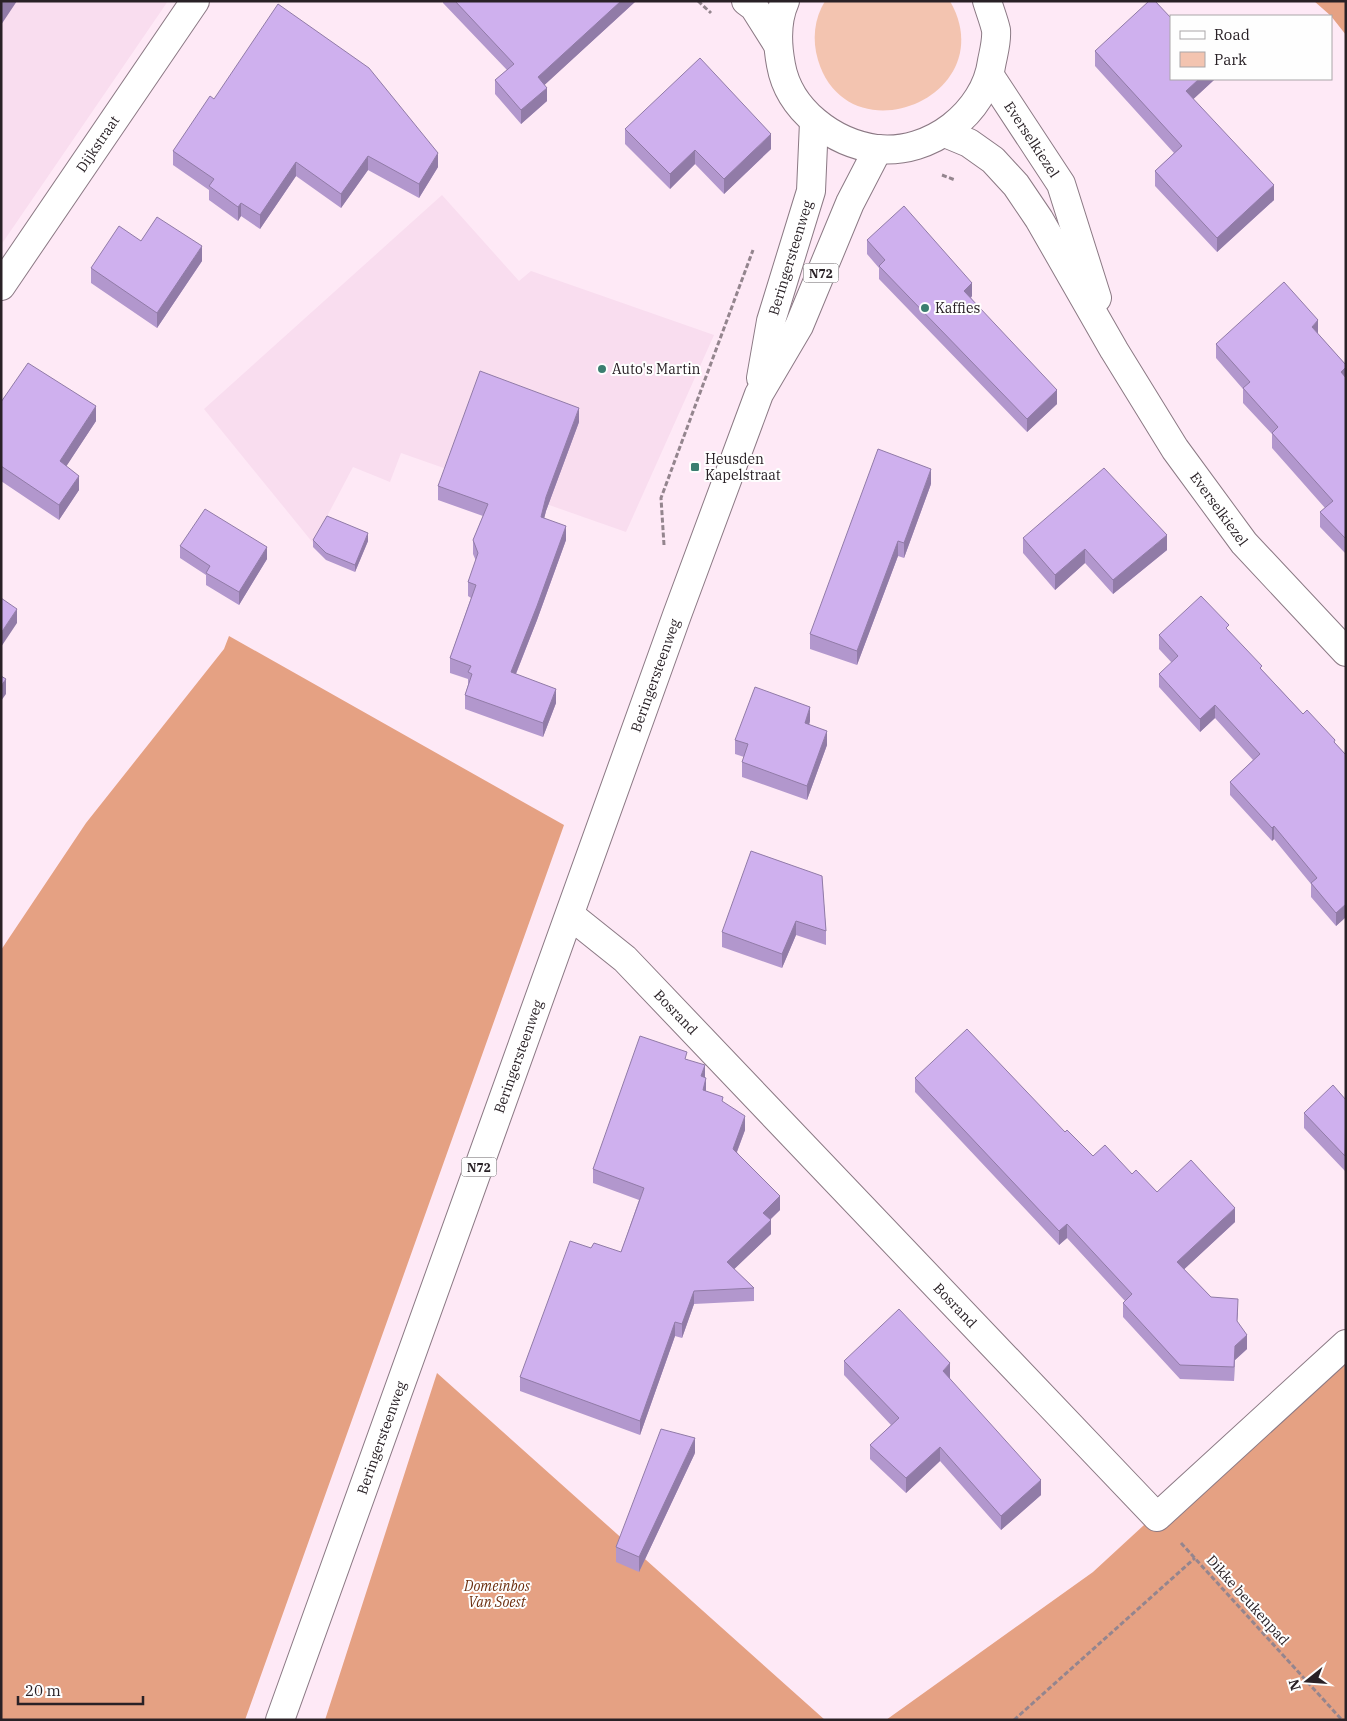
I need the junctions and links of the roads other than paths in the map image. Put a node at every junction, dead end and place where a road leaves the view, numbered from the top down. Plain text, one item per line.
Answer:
1 (195, 1) edge
2 (746, 1) edge
3 (785, 1) edge
4 (987, 1) edge
5 (778, 45) junction
6 (990, 76) junction
7 (814, 122) junction
8 (945, 133) junction
9 (878, 149) junction
10 (1, 286) edge
11 (1114, 350) junction
12 (758, 394) junction
13 (1346, 652) edge
14 (570, 915) junction
15 (1346, 1344) edge
16 (280, 1720) edge

1 - 10 street, Dijkstraat
2 - 5 street
3 - 5 street
4 - 6 street
5 - 7 street
6 - 8 street
6 - 11 street, Everselkiezel
7 - 9 street
7 - 12 street, Beringersteenweg / N72
8 - 9 street
8 - 11 street, Everselkiezel
9 - 12 street, Beringersteenweg / N72
11 - 13 street, Everselkiezel
12 - 14 street, Beringersteenweg / N72
14 - 15 street, Bosrand
14 - 16 street, Beringersteenweg / N72

